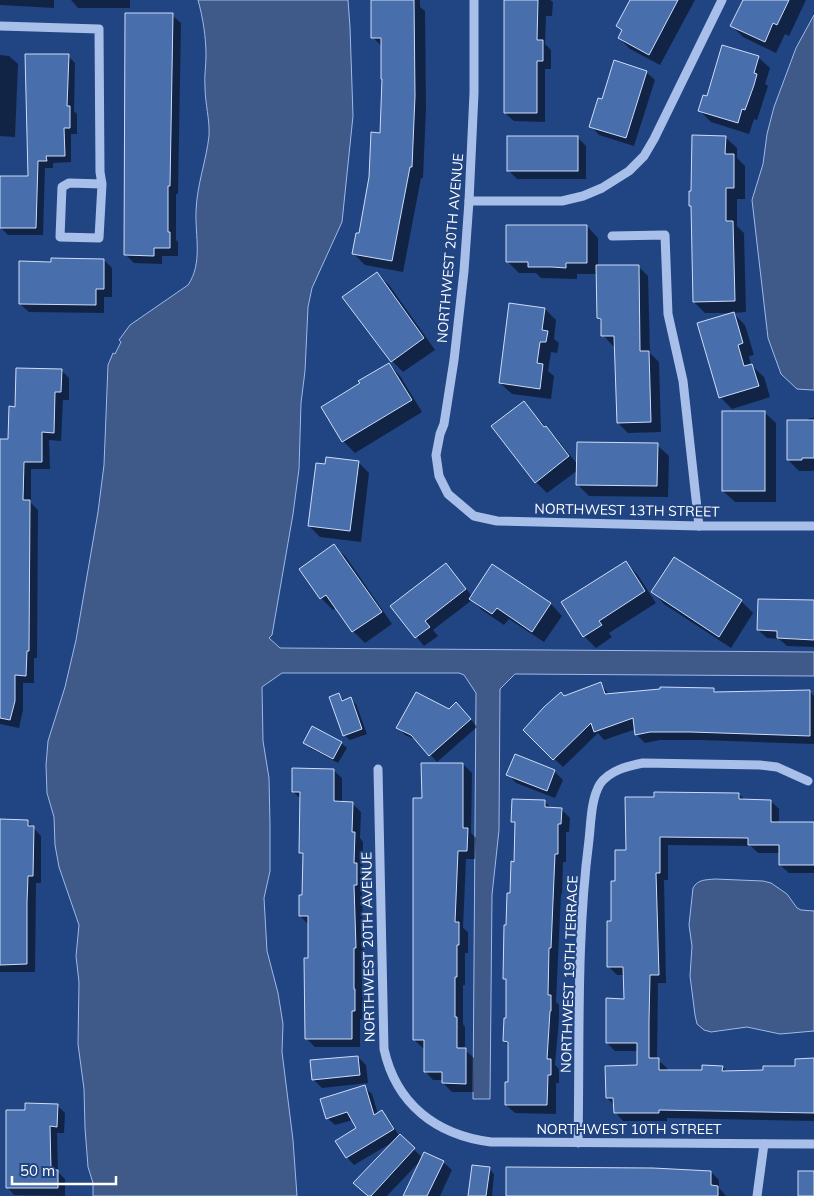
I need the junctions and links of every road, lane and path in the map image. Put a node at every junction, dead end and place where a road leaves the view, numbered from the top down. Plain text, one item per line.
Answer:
1 (474, 0) edge
2 (722, 0) edge
3 (0, 26) edge
4 (102, 184) junction
5 (469, 201) junction
6 (612, 236) dead end
7 (448, 494) joint
8 (699, 526) junction
9 (814, 526) edge
10 (378, 769) dead end
11 (808, 781) dead end
12 (445, 1130) joint
13 (578, 1143) junction
14 (764, 1144) junction
15 (814, 1144) edge
16 (757, 1196) edge

1 - 5 street, NORTHWEST 20TH AVENUE
2 - 5 street
3 - 4 street
4 - 4 street
5 - 7 street, NORTHWEST 20TH AVENUE
6 - 8 street
7 - 8 street, NORTHWEST 13TH STREET
8 - 9 street, NORTHWEST 13TH STREET
10 - 12 street, NORTHWEST 20TH AVENUE
11 - 13 street, NORTHWEST 19TH TERRACE
12 - 13 street, NORTHWEST 10TH STREET
13 - 14 street, NORTHWEST 10TH STREET
14 - 15 street, NORTHWEST 10TH STREET
14 - 16 street

